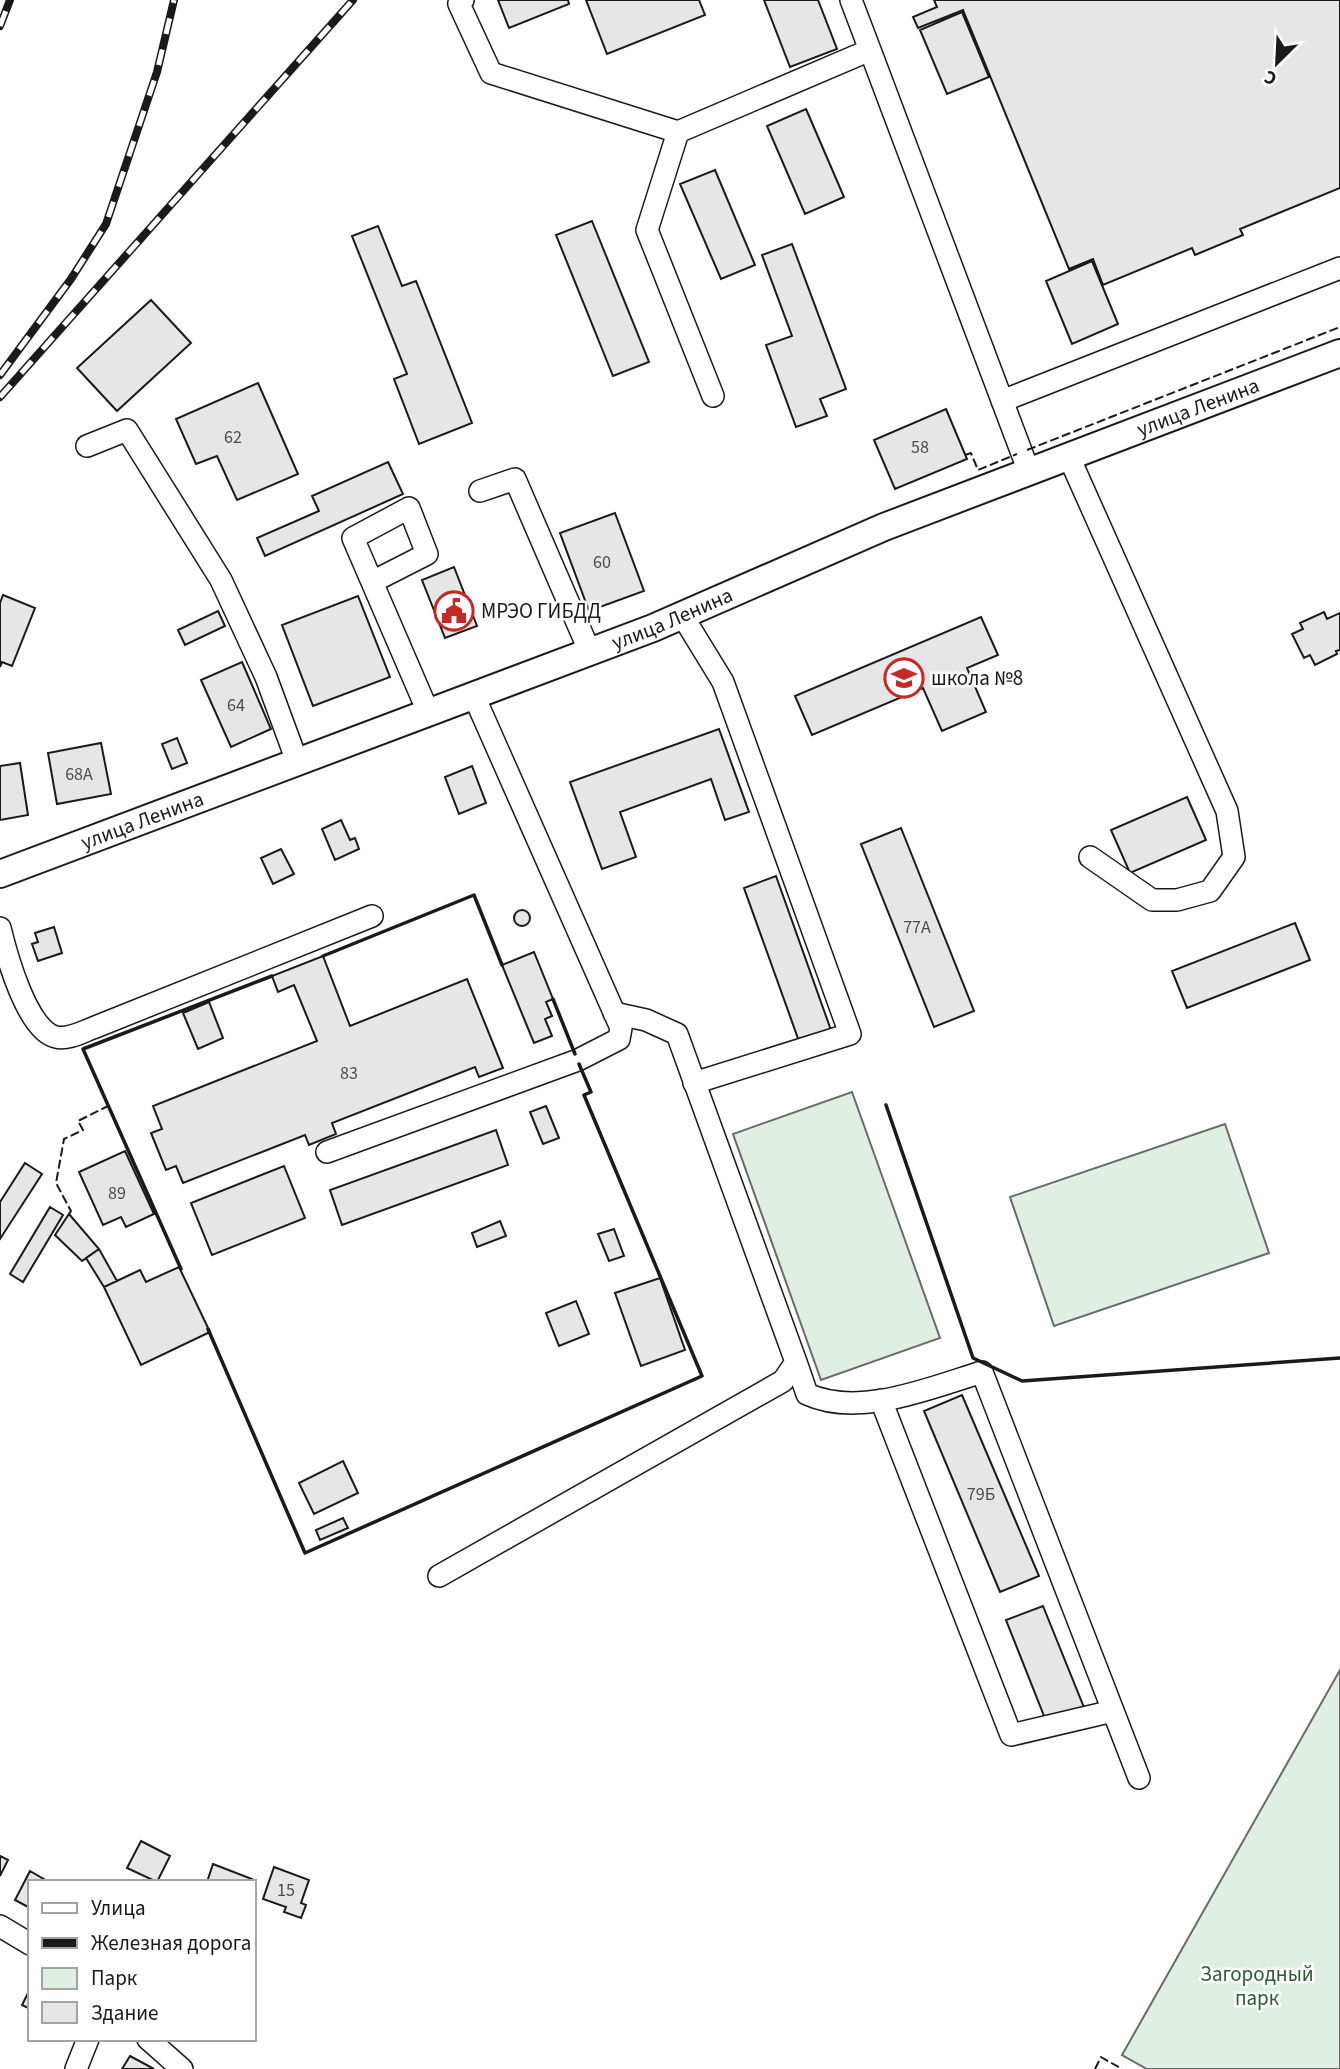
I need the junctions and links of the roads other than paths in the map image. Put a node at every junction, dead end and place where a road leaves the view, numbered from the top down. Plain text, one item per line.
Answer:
1 (463, 0) edge
2 (851, 0) edge
3 (870, 50) junction
4 (678, 132) junction
5 (1340, 268) edge
6 (1340, 354) edge
7 (713, 396) dead end
8 (1002, 401) junction
9 (87, 446) dead end
10 (1069, 457) junction
11 (1029, 472) junction
12 (480, 491) dead end
13 (372, 582) dead end
14 (682, 615) junction
15 (589, 650) junction
16 (474, 696) junction
17 (429, 714) junction
18 (298, 764) junction
19 (1090, 858) dead end
20 (0, 874) edge
21 (372, 916) dead end
22 (0, 928) edge
23 (614, 1013) junction
24 (694, 1083) junction
25 (327, 1152) dead end
26 (796, 1362) junction
27 (881, 1400) junction
28 (439, 1576) dead end
29 (1113, 1711) junction
30 (1139, 1778) dead end
31 (0, 1926) edge
32 (28, 1943) edge
33 (87, 2041) edge
34 (150, 2041) edge
35 (76, 2069) edge
36 (182, 2069) edge

1 - 4 street
2 - 3 street
3 - 4 street
3 - 8 street
4 - 7 street
5 - 8 street
6 - 10 main road, улица Ленина
8 - 11 street
9 - 18 street
10 - 11 main road, улица Ленина
10 - 19 street
11 - 14 main road, улица Ленина
12 - 15 street
13 - 17 street
14 - 15 main road, улица Ленина
14 - 24 street
15 - 16 main road, улица Ленина
16 - 17 main road, улица Ленина
16 - 23 street
17 - 18 main road, улица Ленина
18 - 20 main road, улица Ленина
21 - 22 street
23 - 24 street
23 - 25 street
24 - 26 street
26 - 27 street
26 - 28 street
27 - 29 street
27 - 29 street
29 - 30 street
31 - 32 street
33 - 35 street
34 - 36 street

